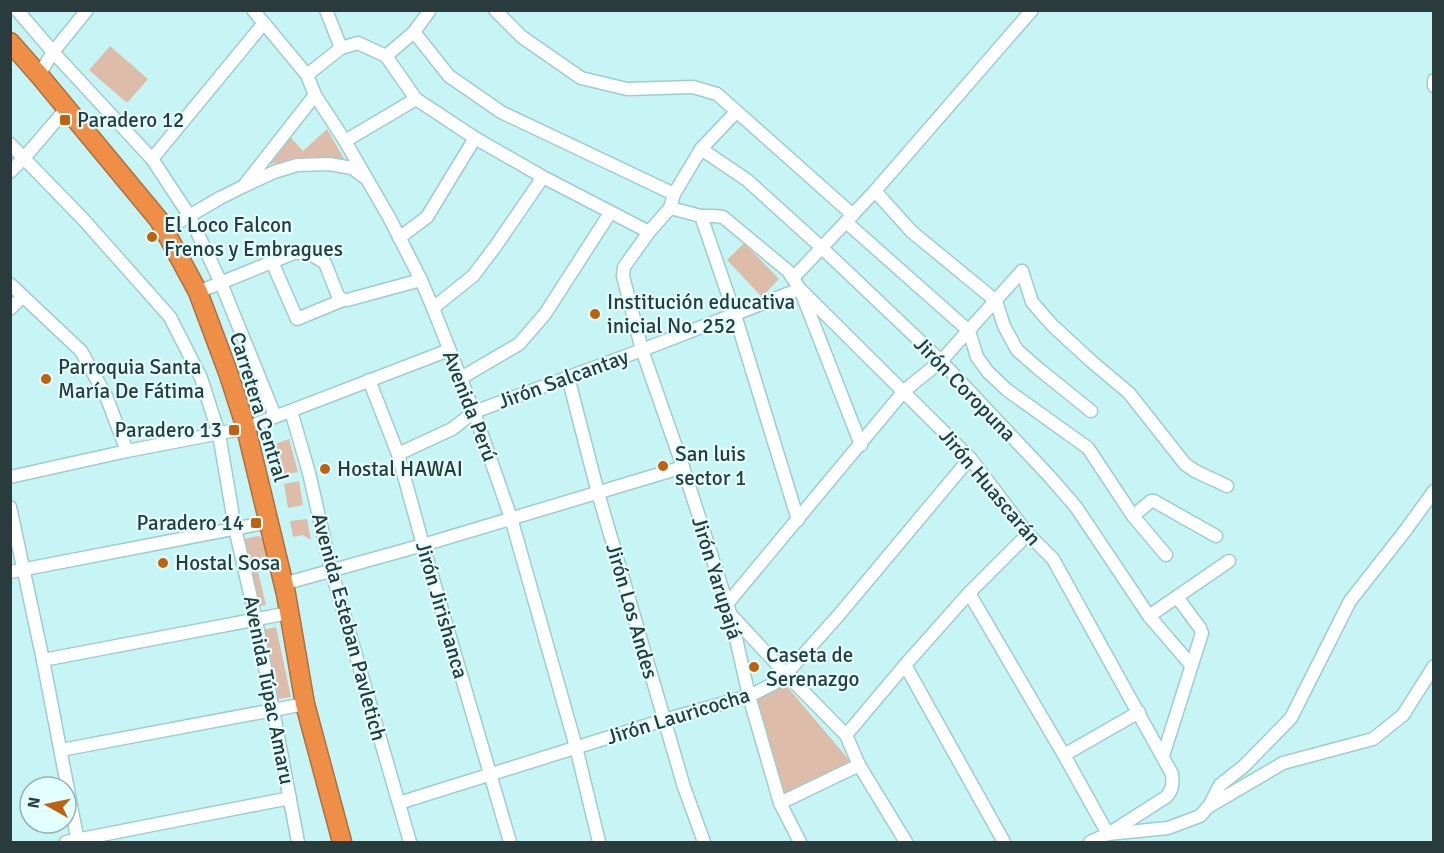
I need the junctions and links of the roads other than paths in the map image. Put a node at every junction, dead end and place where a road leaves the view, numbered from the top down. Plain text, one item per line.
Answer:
1 (17, 10) edge
2 (87, 10) edge
3 (253, 10) edge
4 (326, 10) edge
5 (430, 10) edge
6 (495, 10) edge
7 (1032, 10) edge
8 (264, 23) junction
9 (414, 32) junction
10 (10, 42) edge
11 (341, 48) junction
12 (53, 52) junction
13 (386, 56) junction
14 (39, 75) junction
15 (307, 75) junction
16 (1434, 80) edge
17 (1434, 86) edge
18 (315, 94) junction
19 (416, 99) junction
20 (66, 109) junction
21 (736, 112) junction
22 (475, 138) junction
23 (345, 141) junction
24 (10, 144) edge
25 (701, 149) junction
26 (24, 158) junction
27 (152, 159) junction
28 (10, 172) edge
29 (543, 177) junction
30 (366, 178) junction
31 (244, 186) junction
32 (875, 191) junction
33 (674, 194) junction
34 (670, 208) junction
35 (609, 213) junction
36 (189, 215) junction
37 (701, 216) junction
38 (849, 219) junction
39 (165, 230) junction
40 (649, 232) junction
41 (399, 238) junction
42 (821, 246) junction
43 (272, 262) junction
44 (793, 278) junction
45 (421, 280) junction
46 (221, 283) junction
47 (10, 284) edge
48 (800, 289) junction
49 (198, 292) junction
50 (23, 296) junction
51 (343, 300) junction
52 (996, 301) junction
53 (433, 308) junction
54 (10, 309) edge
55 (735, 315) junction
56 (969, 331) junction
57 (449, 350) junction
58 (642, 350) junction
59 (941, 362) junction
60 (568, 377) junction
61 (461, 378) junction
62 (369, 380) junction
63 (904, 391) junction
64 (291, 411) junction
65 (1091, 411) dead end
66 (474, 412) junction
67 (275, 416) junction
68 (246, 428) junction
69 (219, 434) junction
70 (861, 445) junction
71 (127, 451) junction
72 (398, 454) junction
73 (970, 458) junction
74 (683, 467) junction
75 (10, 477) edge
76 (1227, 486) dead end
77 (1434, 491) edge
78 (598, 493) junction
79 (10, 507) edge
80 (1133, 516) junction
81 (511, 518) junction
82 (798, 519) junction
83 (269, 522) junction
84 (235, 528) junction
85 (1028, 534) junction
86 (1216, 536) dead end
87 (423, 544) junction
88 (1166, 555) dead end
89 (1229, 561) dead end
90 (331, 569) junction
91 (24, 570) junction
92 (10, 573) edge
93 (283, 584) junction
94 (969, 593) junction
95 (1177, 597) junction
96 (729, 610) junction
97 (289, 613) junction
98 (1149, 616) junction
99 (256, 620) junction
100 (43, 660) junction
101 (1191, 664) junction
102 (905, 665) junction
103 (1434, 666) edge
104 (786, 674) junction
105 (749, 696) junction
106 (305, 704) junction
107 (272, 710) junction
108 (1139, 712) junction
109 (664, 720) junction
110 (846, 735) junction
111 (576, 747) junction
112 (61, 750) junction
113 (1064, 754) junction
114 (1163, 756) junction
115 (859, 765) junction
116 (490, 774) junction
117 (290, 798) junction
118 (399, 803) junction
119 (780, 803) junction
120 (1208, 807) junction
121 (1108, 834) junction
122 (74, 842) edge
123 (298, 843) edge
124 (342, 843) edge
125 (410, 843) edge
126 (510, 843) edge
127 (599, 843) edge
128 (704, 843) edge
129 (800, 843) edge
130 (906, 843) edge
131 (1004, 843) edge
132 (1090, 843) edge

1 - 12 street
2 - 12 street
3 - 8 street, Avenida Perú
4 - 11 street
5 - 9 street
6 - 21 street
7 - 32 street
8 - 15 street, Avenida Perú
8 - 27 street
9 - 13 street
9 - 33 street
10 - 14 highway, Carretera Central
11 - 13 street
11 - 15 street
12 - 14 street
12 - 27 street
13 - 19 street
14 - 20 highway, Carretera Central
15 - 18 street, Avenida Perú
16 - 17 street
18 - 23 street, Avenida Perú
18 - 31 street
19 - 22 street
19 - 23 street
20 - 26 street
20 - 39 highway, Carretera Central
21 - 25 street, Jirón Yarupajá
21 - 38 street
22 - 29 street
22 - 41 street
23 - 30 street, Avenida Perú
24 - 26 street, Avenida Túpac Amaru
25 - 33 street, Jirón Yarupajá
25 - 42 street, Jirón Coropuna
26 - 28 street
26 - 69 street, Avenida Túpac Amaru
27 - 36 street
29 - 35 street
29 - 53 street
30 - 31 street
30 - 41 street, Avenida Perú
31 - 36 street
32 - 38 street
32 - 52 street
33 - 34 street, Jirón Yarupajá
34 - 37 street, Jirón Huascarán
34 - 40 street, Jirón Yarupajá
35 - 40 street
35 - 61 street
36 - 39 street
36 - 46 street
37 - 44 street, Jirón Huascarán
37 - 55 street
38 - 42 street
38 - 56 street
39 - 49 highway, Carretera Central
40 - 58 street, Jirón Yarupajá
41 - 45 street, Avenida Perú
42 - 44 street
42 - 59 street, Jirón Coropuna
43 - 46 street
43 - 51 street
43 - 51 street
44 - 48 street, Jirón Huascarán
45 - 51 street
45 - 53 street, Avenida Perú
46 - 49 street
46 - 67 street
47 - 50 street
48 - 55 street, Jirón Salcantay
48 - 63 street, Jirón Huascarán
48 - 70 street
49 - 68 highway, Carretera Central
50 - 54 street
50 - 71 street
52 - 56 street
52 - 65 street
52 - 76 street
53 - 57 street, Avenida Perú
55 - 58 street, Jirón Salcantay
55 - 82 street
56 - 59 street
56 - 80 street
57 - 61 street, Avenida Perú
57 - 62 street
58 - 60 street, Jirón Salcantay
58 - 74 street, Jirón Yarupajá
59 - 63 street
59 - 98 street, Jirón Coropuna
60 - 66 street, Jirón Salcantay
60 - 78 street, Jirón Los Andes
61 - 66 street, Avenida Perú
62 - 64 street
62 - 72 street, Jirón Jirishanca
63 - 70 street
63 - 73 street, Jirón Huascarán
64 - 67 street
64 - 90 street, Avenida Esteban Pavletich
66 - 72 street, Jirón Salcantay
66 - 81 street, Avenida Perú
67 - 68 street
68 - 69 street
68 - 83 highway, Carretera Central
69 - 71 street
69 - 84 street, Avenida Túpac Amaru
70 - 82 street
71 - 75 street
72 - 87 street, Jirón Jirishanca
73 - 85 street, Jirón Huascarán
73 - 104 street, Jirón Lauricocha
74 - 78 street
74 - 96 street, Jirón Yarupajá
77 - 120 street
78 - 81 street
78 - 109 street, Jirón Los Andes
79 - 91 street
80 - 86 street
80 - 88 street
81 - 87 street
81 - 111 street, Avenida Perú
82 - 96 street
83 - 84 street
83 - 93 highway, Carretera Central
84 - 91 street
84 - 99 street, Avenida Túpac Amaru
85 - 94 street
85 - 108 street, Jirón Huascarán
87 - 90 street
87 - 116 street, Jirón Jirishanca
89 - 95 street
90 - 93 street
90 - 118 street, Avenida Esteban Pavletich
91 - 92 street
91 - 100 street
93 - 97 highway, Carretera Central
94 - 102 street
94 - 113 street
95 - 98 street
95 - 101 street
96 - 104 street
96 - 105 street, Jirón Yarupajá
97 - 99 street
97 - 106 highway, Carretera Central
98 - 101 street, Jirón Coropuna
99 - 100 street
99 - 107 street, Avenida Túpac Amaru
100 - 112 street
101 - 114 street
102 - 110 street
102 - 131 street
103 - 120 street
104 - 105 street, Jirón Lauricocha
104 - 110 street
105 - 109 street, Jirón Lauricocha
105 - 119 street, Jirón Yarupajá
106 - 107 street
106 - 124 highway, Carretera Central
107 - 112 street
107 - 117 street, Avenida Túpac Amaru
108 - 113 street
108 - 114 street, Jirón Huascarán
109 - 111 street, Jirón Lauricocha
109 - 128 street, Jirón Los Andes
110 - 115 street
111 - 116 street, Jirón Lauricocha
111 - 127 street, Avenida Perú
112 - 122 street
113 - 121 street
114 - 121 street, Jirón Huascarán
115 - 119 street
115 - 130 street
116 - 118 street, Jirón Lauricocha
116 - 126 street, Jirón Jirishanca
117 - 122 street
117 - 123 street, Avenida Túpac Amaru
118 - 125 street, Avenida Esteban Pavletich
119 - 129 street, Jirón Yarupajá
120 - 121 street
121 - 132 street

